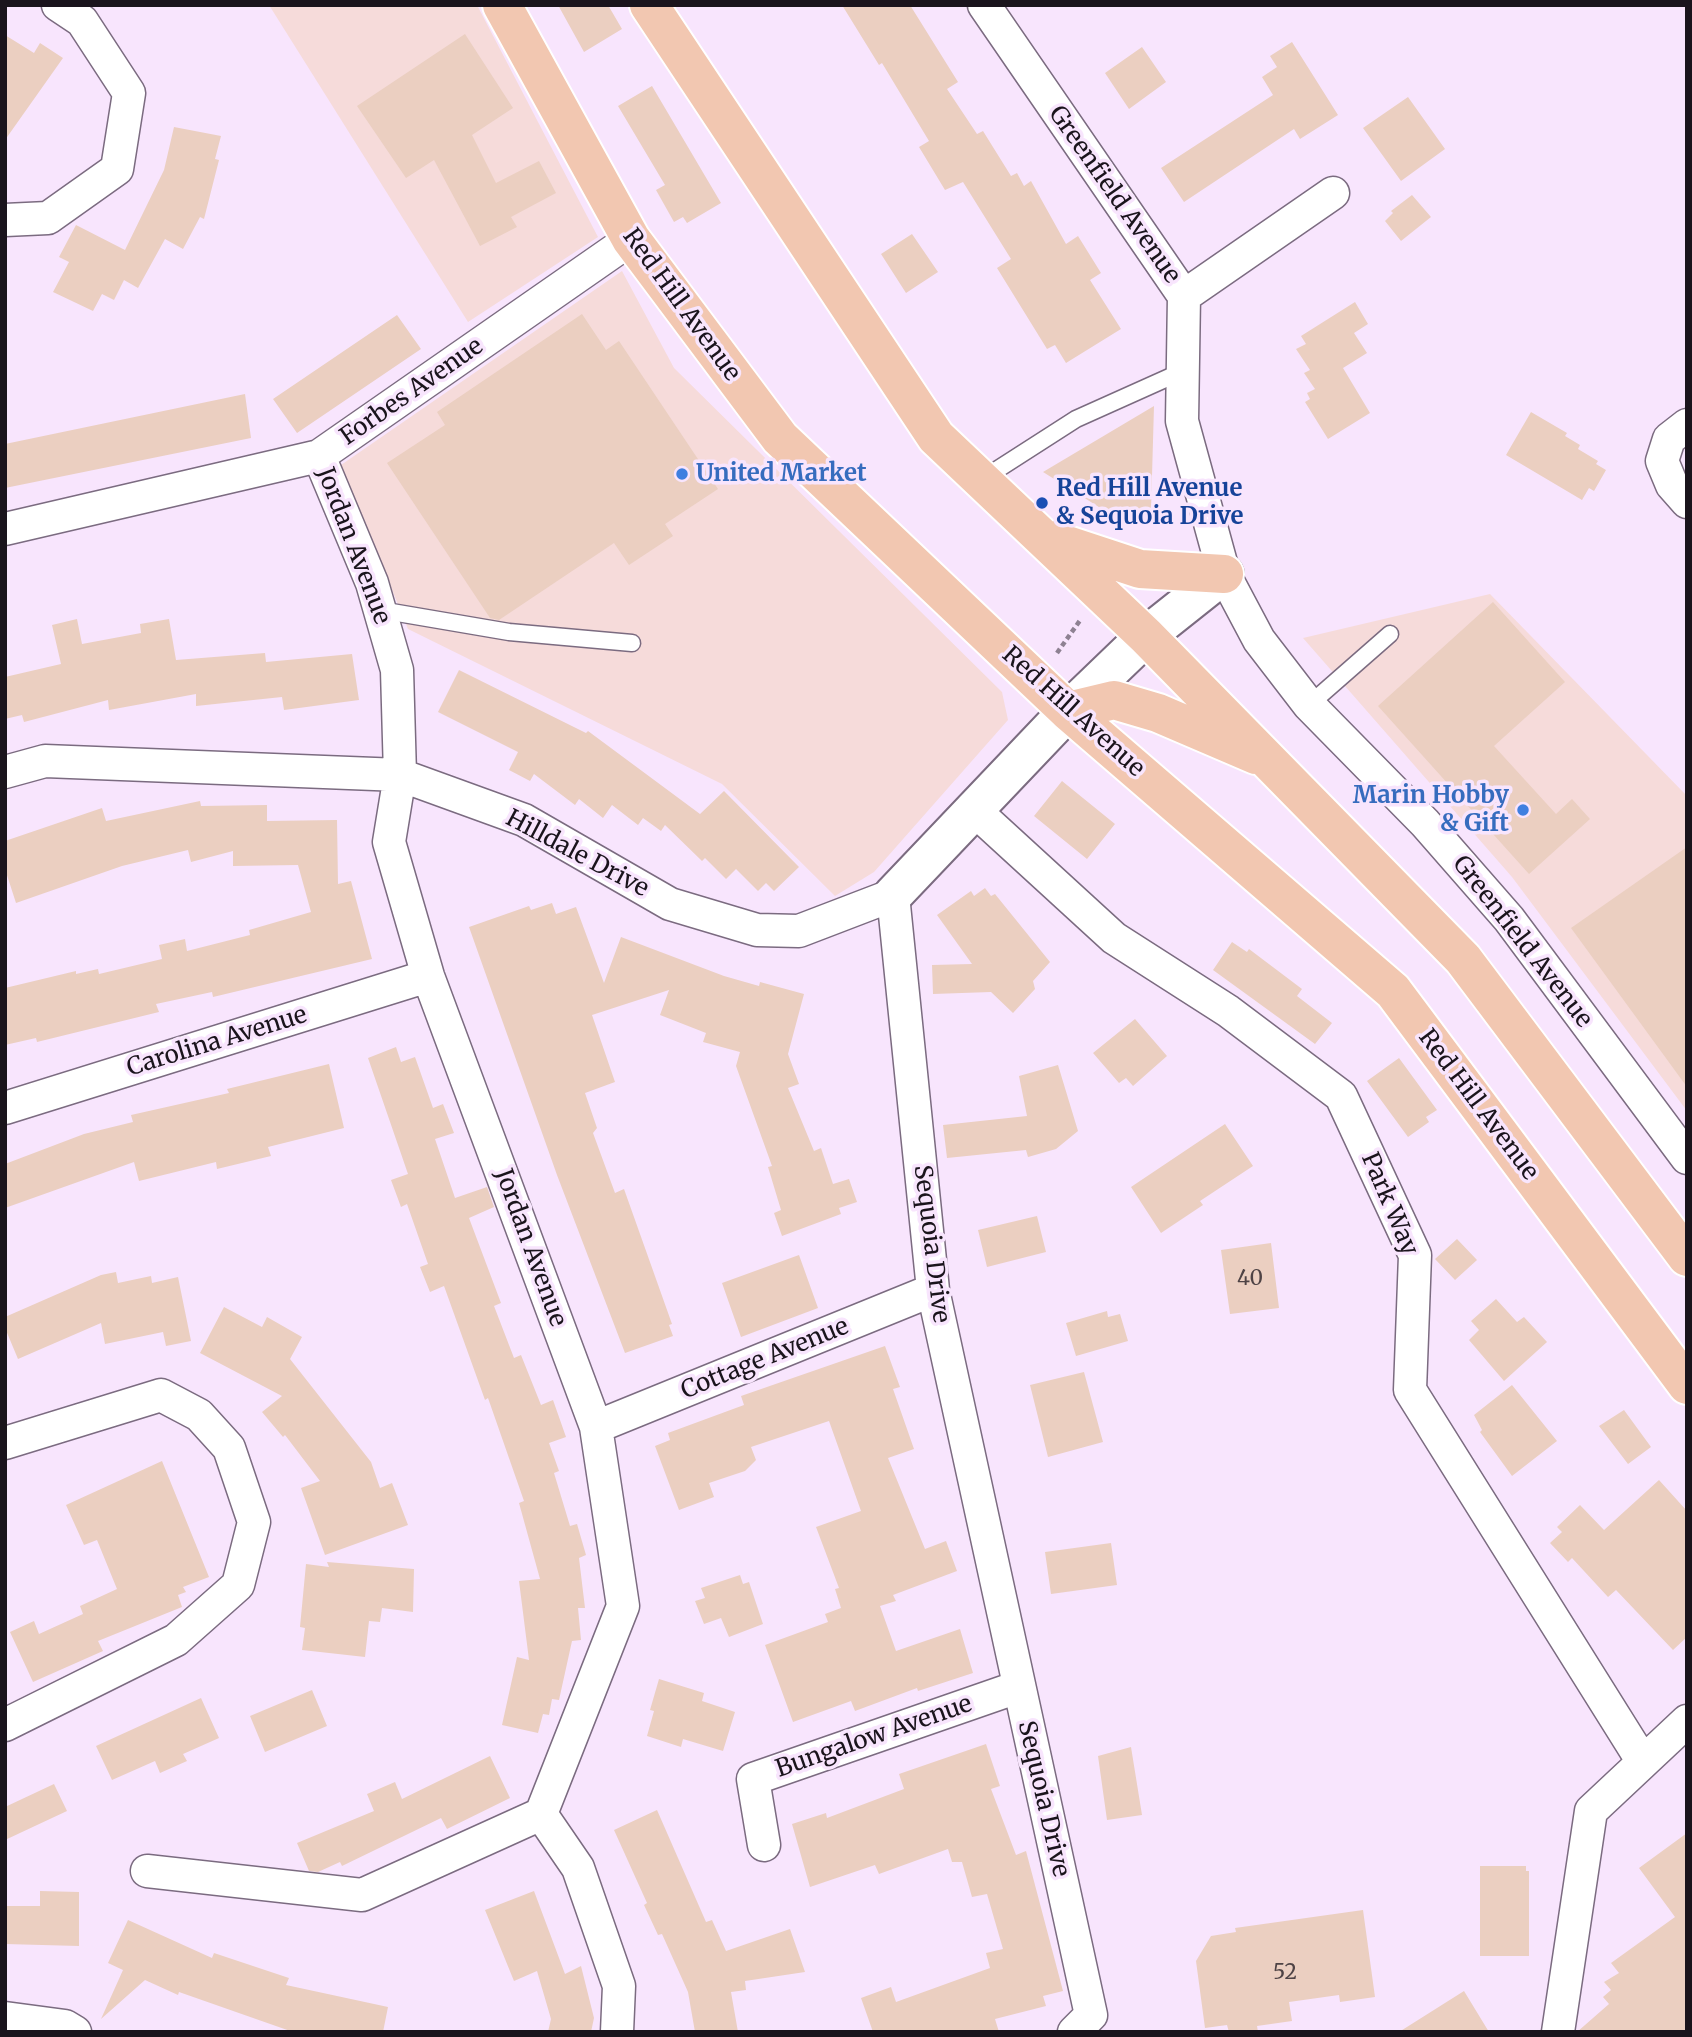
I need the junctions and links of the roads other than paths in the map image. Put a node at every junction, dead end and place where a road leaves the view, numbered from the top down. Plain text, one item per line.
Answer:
1 (58, 5) edge
2 (502, 5) edge
3 (649, 5) edge
4 (984, 5) edge
5 (1334, 193) dead end
6 (5, 220) edge
7 (631, 239) junction
8 (1184, 296) junction
9 (1183, 371) junction
10 (1687, 425) edge
11 (319, 456) junction
12 (981, 480) junction
13 (1687, 502) edge
14 (5, 528) edge
15 (1041, 536) junction
16 (1224, 574) junction
17 (376, 596) junction
18 (1390, 634) dead end
19 (1146, 636) junction
20 (632, 643) dead end
21 (1309, 705) junction
22 (1068, 711) junction
23 (1271, 761) junction
24 (5, 772) edge
25 (400, 775) junction
26 (972, 808) junction
27 (893, 895) junction
28 (428, 976) junction
29 (5, 1108) edge
30 (1687, 1158) edge
31 (1687, 1257) edge
32 (933, 1290) junction
33 (1687, 1385) edge
34 (596, 1427) junction
35 (5, 1443) edge
36 (1018, 1687) junction
37 (1687, 1721) edge
38 (5, 1725) edge
39 (1643, 1762) junction
40 (541, 1814) junction
41 (764, 1845) dead end
42 (147, 1871) dead end
43 (5, 2018) edge
44 (1087, 2026) edge
45 (75, 2032) edge
46 (617, 2032) edge
47 (1558, 2032) edge

1 - 6 street
2 - 7 main road, Red Hill Avenue
3 - 12 main road
4 - 8 street, Greenfield Avenue
5 - 8 street
7 - 11 street, Forbes Avenue
7 - 22 main road, Red Hill Avenue
8 - 9 street, Greenfield Avenue
9 - 12 lane
9 - 16 street, Greenfield Avenue
10 - 13 street
11 - 14 street, Forbes Avenue
11 - 17 street, Jordan Avenue
12 - 15 main road
15 - 16 main road
15 - 19 main road
16 - 19 street
16 - 21 street, Greenfield Avenue
17 - 20 lane
17 - 25 street, Jordan Avenue
18 - 21 lane
19 - 22 street
19 - 23 main road
21 - 30 street, Greenfield Avenue
22 - 23 main road
22 - 26 street
22 - 33 main road, Red Hill Avenue
23 - 31 main road
24 - 25 street, Hilldale Drive
25 - 27 street, Hilldale Drive
25 - 28 street, Jordan Avenue
26 - 27 street
26 - 39 street, Park Way
27 - 32 street, Sequoia Drive
28 - 29 street, Carolina Avenue
28 - 34 street, Jordan Avenue
32 - 34 street, Cottage Avenue
32 - 36 street, Sequoia Drive
34 - 40 street, Jordan Avenue
35 - 38 street
36 - 41 street, Bungalow Avenue
36 - 44 street, Sequoia Drive
37 - 39 street
39 - 47 street
40 - 42 street
40 - 46 street
43 - 45 street

